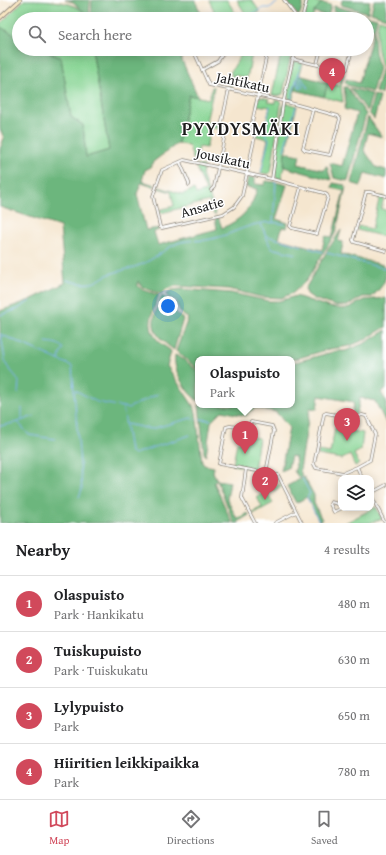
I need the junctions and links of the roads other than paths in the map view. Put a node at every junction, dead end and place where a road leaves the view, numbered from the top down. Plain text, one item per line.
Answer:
1 (20, 0) edge
2 (284, 0) edge
3 (307, 0) edge
4 (293, 12) edge
5 (304, 12) edge
6 (0, 18) edge
7 (196, 56) edge
8 (221, 56) edge
9 (266, 56) edge
10 (319, 56) edge
11 (350, 56) edge
12 (292, 58) joint
13 (317, 64) junction
14 (202, 70) junction
15 (229, 89) junction
16 (258, 95) junction
17 (283, 101) junction
18 (313, 109) junction
19 (180, 162) junction
20 (218, 167) junction
21 (247, 173) junction
22 (272, 179) junction
23 (189, 185) dead end
24 (301, 187) junction
25 (211, 190) dead end
26 (386, 196) edge
27 (162, 228) joint
28 (386, 251) edge
29 (357, 467) junction
30 (246, 469) junction
31 (266, 473) junction
32 (361, 475) edge
33 (386, 485) edge
34 (374, 492) edge
35 (374, 500) edge
36 (338, 503) edge
37 (338, 510) edge
38 (296, 512) junction
39 (255, 523) edge
40 (275, 523) edge
41 (302, 523) edge
42 (385, 523) edge

1 - 6 main road
2 - 4 street
3 - 5 street
7 - 14 street, Jahtikatu
8 - 14 street
9 - 16 street, Ansatie
10 - 13 street
11 - 13 street
12 - 13 street
12 - 17 street
14 - 15 street, Jahtikatu
15 - 16 street, Jahtikatu
15 - 20 street
16 - 17 street, Jahtikatu
16 - 21 street, Ansatie
17 - 18 street, Jahtikatu
17 - 22 street
18 - 18 street, Jahtikatu
19 - 20 street, Jousikatu
19 - 23 street
19 - 27 street, Jousikatu
20 - 21 street, Jousikatu
20 - 25 street
21 - 22 street, Jousikatu
21 - 27 street, Ansatie
22 - 24 street, Jousikatu
24 - 24 street, Jousikatu
26 - 28 street
29 - 29 street
29 - 32 street
30 - 31 street
30 - 31 street
30 - 39 street
31 - 38 street
33 - 34 street
35 - 42 street
36 - 37 street
38 - 40 street
38 - 41 street

